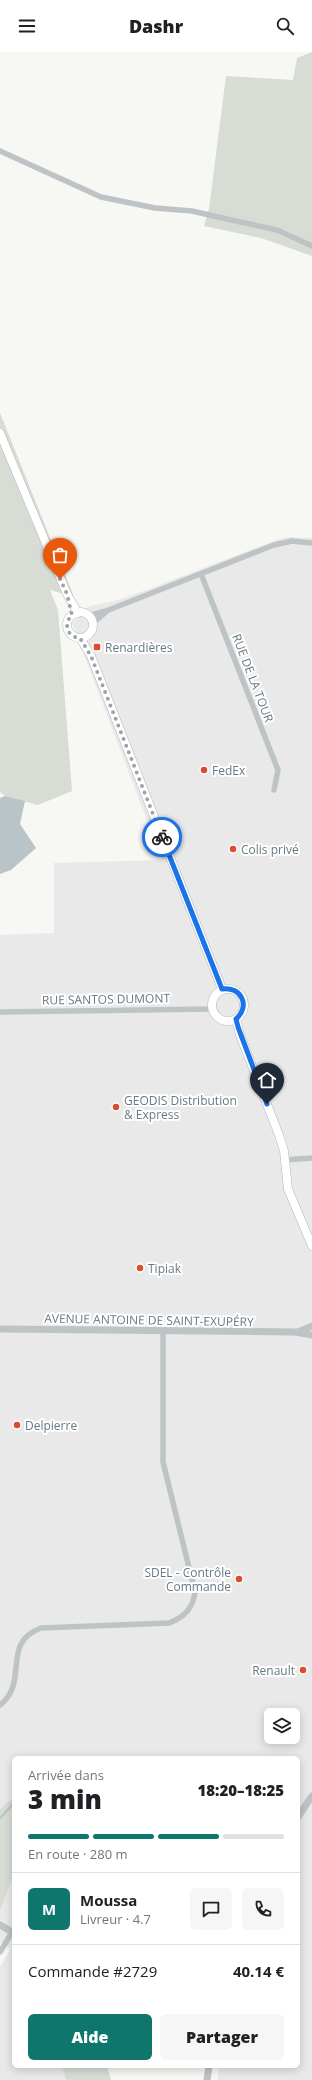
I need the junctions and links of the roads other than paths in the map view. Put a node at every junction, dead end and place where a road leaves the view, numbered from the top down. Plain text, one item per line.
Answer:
1 (0, 151) edge
2 (312, 246) edge
3 (0, 433) edge
4 (312, 543) edge
5 (200, 574) junction
6 (106, 611) junction
7 (75, 614) junction
8 (88, 616) junction
9 (92, 624) junction
10 (88, 634) junction
11 (80, 638) junction
12 (91, 656) junction
13 (274, 790) dead end
14 (222, 989) junction
15 (212, 1009) junction
16 (0, 1012) edge
17 (236, 1019) junction
18 (312, 1158) edge
19 (285, 1160) junction
20 (312, 1246) edge
21 (312, 1326) edge
22 (0, 1329) edge
23 (163, 1332) junction
24 (297, 1332) junction
25 (312, 1334) edge
26 (0, 1705) edge
27 (312, 1796) edge
28 (300, 1814) edge
29 (0, 1925) edge
30 (12, 1932) edge
31 (12, 1934) edge
32 (0, 1952) edge
33 (209, 2068) edge
34 (207, 2080) edge

1 - 2 street
3 - 7 main road
4 - 5 street
5 - 6 street
5 - 13 street, RUE DE LA TOUR
6 - 8 street
6 - 9 street
7 - 8 main road
7 - 11 main road
8 - 9 main road
9 - 10 main road
10 - 11 main road
10 - 12 main road
11 - 12 main road
12 - 14 main road
14 - 15 main road
14 - 17 main road
15 - 16 street, RUE SANTOS DUMONT
15 - 17 main road
17 - 19 main road
18 - 19 street
19 - 20 main road
21 - 24 street, AVENUE ANTOINE DE SAINT-EXUPÉRY
22 - 23 street, AVENUE ANTOINE DE SAINT-EXUPÉRY
23 - 24 street, AVENUE ANTOINE DE SAINT-EXUPÉRY
23 - 26 street
24 - 25 street, AVENUE ANTOINE DE SAINT-EXUPÉRY
27 - 28 street
29 - 30 street
31 - 32 street
33 - 34 street

